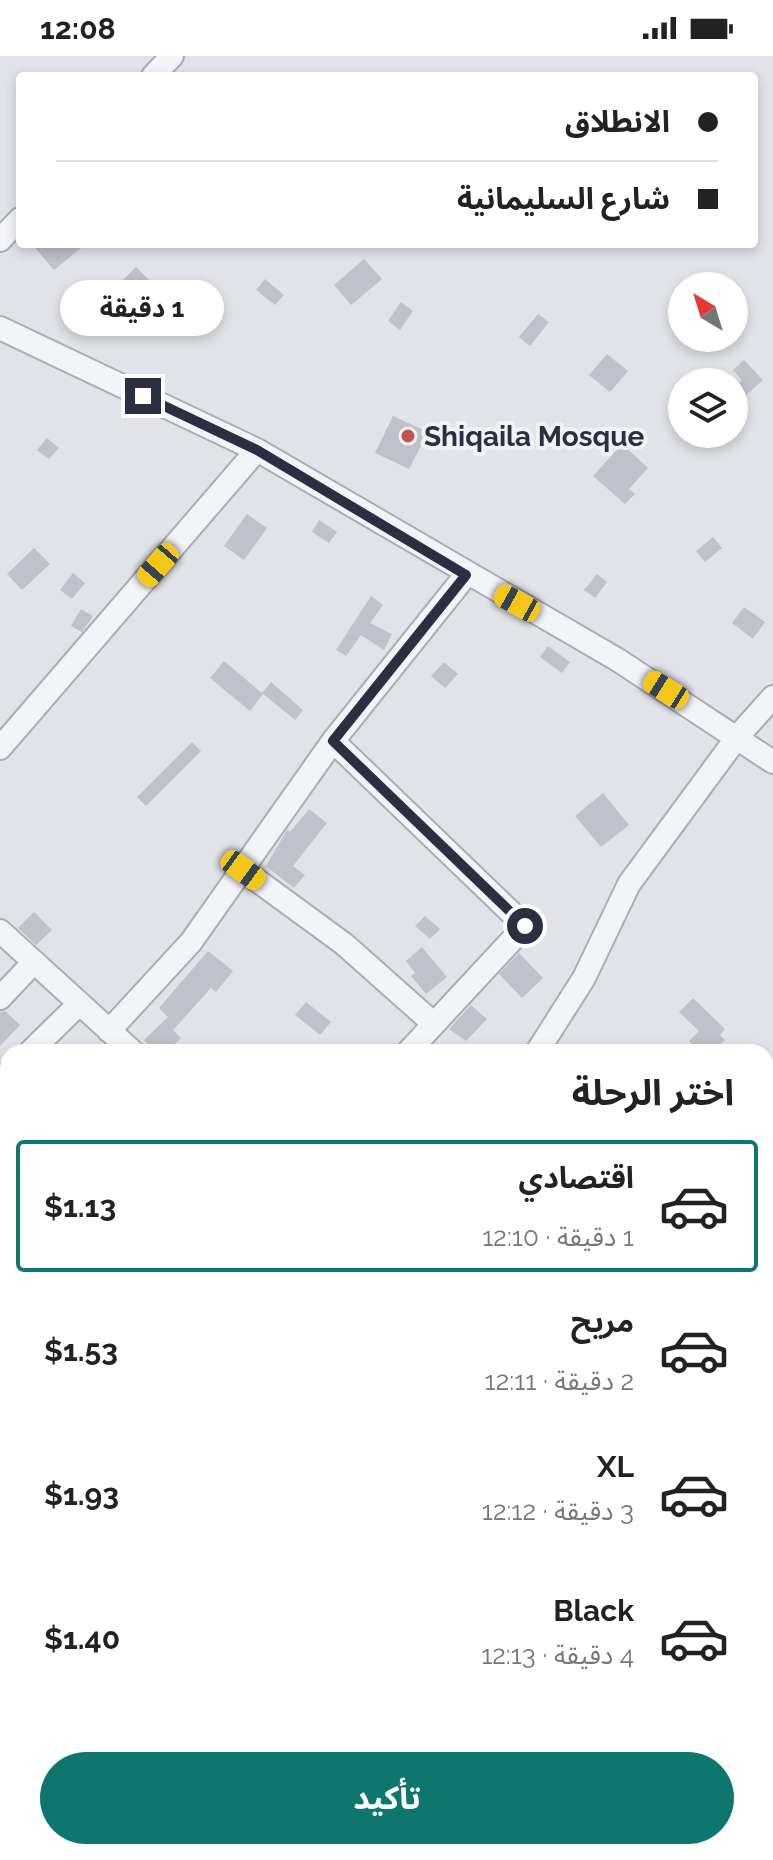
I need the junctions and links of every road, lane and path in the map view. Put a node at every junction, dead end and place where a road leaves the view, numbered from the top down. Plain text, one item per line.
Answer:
1 (172, 56) edge
2 (157, 72) edge
3 (16, 223) edge
4 (0, 240) edge
5 (0, 328) edge
6 (257, 450) junction
7 (466, 575) junction
8 (773, 697) edge
9 (738, 736) junction
10 (333, 741) junction
11 (0, 748) edge
12 (773, 762) edge
13 (243, 870) junction
14 (0, 931) edge
15 (34, 962) junction
16 (0, 998) edge
17 (79, 1004) junction
18 (434, 1024) junction
19 (109, 1031) junction
20 (38, 1044) edge
21 (124, 1044) edge
22 (415, 1044) edge
23 (542, 1044) edge

1 - 2 street
3 - 4 street
5 - 6 street
6 - 7 street
6 - 11 street
7 - 9 street
7 - 10 street
8 - 9 street
9 - 12 street
9 - 23 street
10 - 13 street
10 - 18 street
13 - 18 street
13 - 19 street
14 - 15 street
15 - 16 street
15 - 17 street
17 - 19 street
17 - 20 street
18 - 22 street
19 - 21 street

